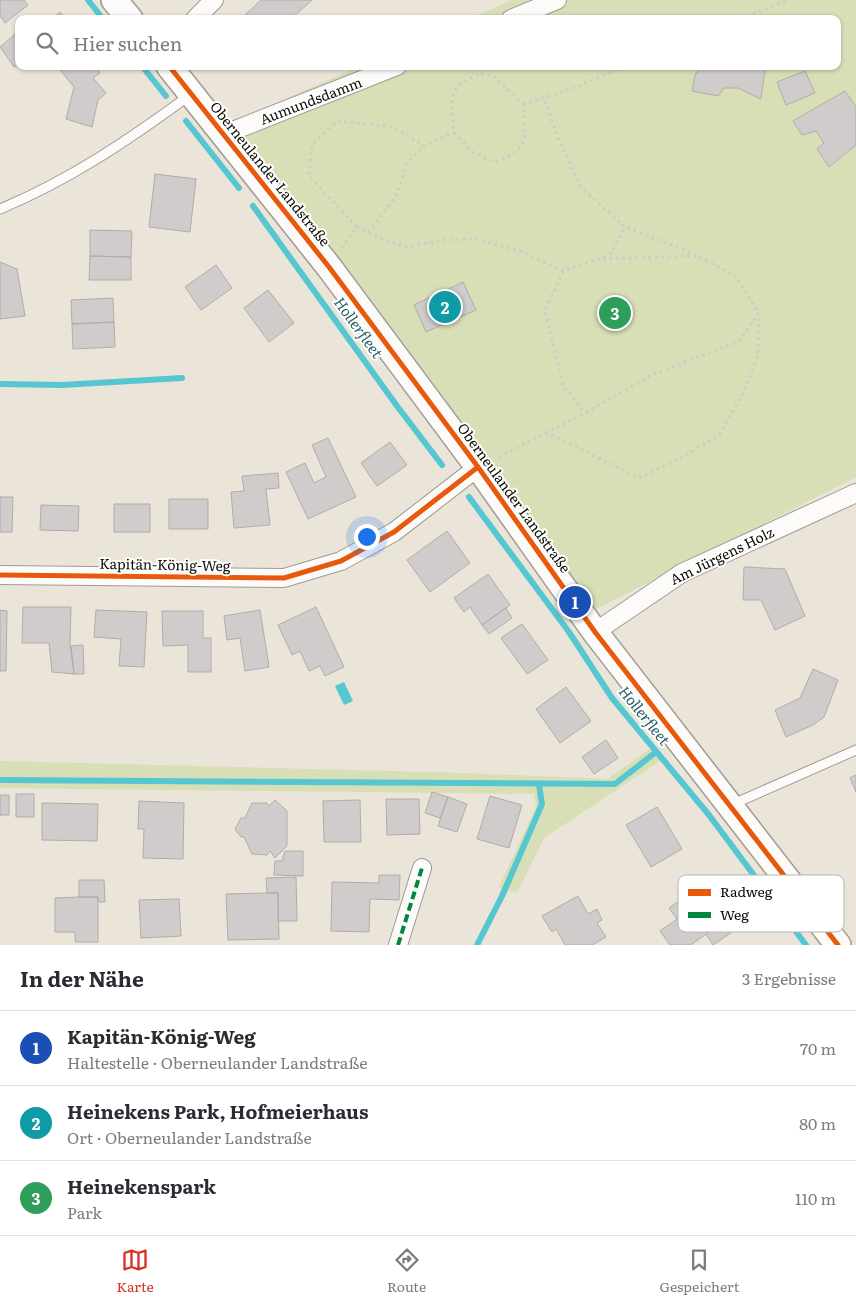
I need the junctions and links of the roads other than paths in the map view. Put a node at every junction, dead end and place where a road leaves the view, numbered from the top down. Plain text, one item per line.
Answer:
1 (114, 0) edge
2 (214, 0) edge
3 (557, 0) edge
4 (127, 15) edge
5 (199, 15) edge
6 (521, 15) edge
7 (172, 70) edge
8 (387, 70) edge
9 (192, 94) junction
10 (225, 134) junction
11 (0, 209) edge
12 (478, 467) junction
13 (856, 493) edge
14 (0, 575) edge
15 (595, 632) junction
16 (856, 750) edge
17 (730, 804) junction
18 (422, 868) dead end
19 (784, 875) edge
20 (828, 932) edge
21 (398, 945) edge
22 (838, 945) edge

1 - 4 street
2 - 5 street
3 - 6 street
7 - 9 street, Oberneulander Landstraße
8 - 10 street, Aumundsdamm
9 - 10 street, Oberneulander Landstraße
9 - 11 lane
10 - 12 street, Oberneulander Landstraße
12 - 14 street, Kapitän-König-Weg
12 - 15 street, Oberneulander Landstraße
13 - 15 street, Am Jürgens Holz
15 - 17 street, Oberneulander Landstraße
16 - 17 lane
17 - 19 street, Oberneulander Landstraße
18 - 21 street
20 - 22 street, Oberneulander Landstraße

